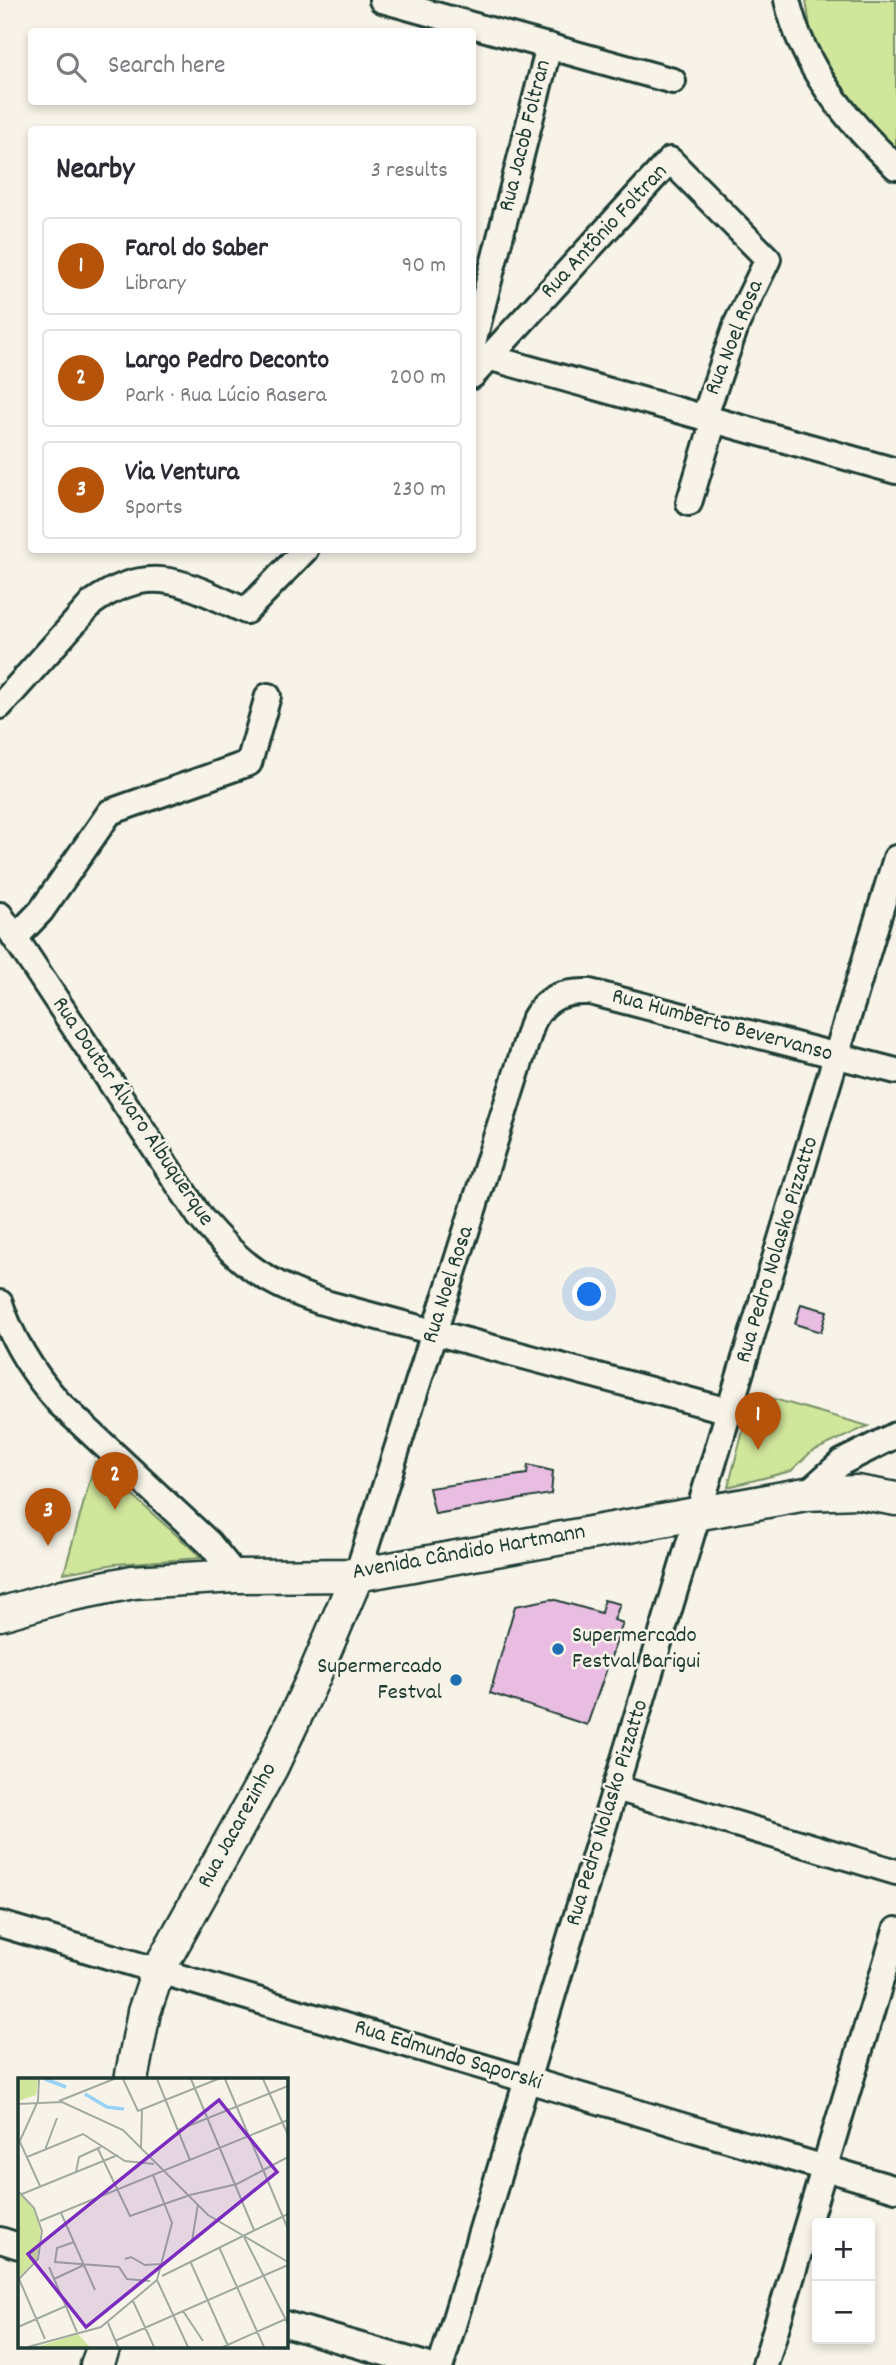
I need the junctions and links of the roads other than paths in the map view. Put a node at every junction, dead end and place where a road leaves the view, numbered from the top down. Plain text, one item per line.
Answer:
1 (382, 0) edge
2 (787, 0) edge
3 (549, 47) junction
4 (673, 81) dead end
5 (896, 167) edge
6 (768, 260) joint
7 (478, 353) edge
8 (709, 419) junction
9 (896, 471) edge
10 (689, 503) dead end
11 (302, 553) edge
12 (268, 695) dead end
13 (0, 706) edge
14 (896, 858) edge
15 (0, 915) edge
16 (15, 938) junction
17 (549, 999) joint
18 (836, 1056) junction
19 (896, 1071) edge
20 (0, 1303) edge
21 (434, 1332) junction
22 (729, 1411) junction
23 (896, 1435) edge
24 (806, 1494) junction
25 (896, 1499) edge
26 (698, 1513) junction
27 (357, 1574) junction
28 (236, 1576) junction
29 (0, 1614) edge
30 (615, 1788) junction
31 (896, 1872) edge
32 (0, 1924) edge
33 (896, 1930) edge
34 (158, 1970) junction
35 (131, 2078) edge
36 (527, 2080) junction
37 (824, 2168) junction
38 (896, 2189) edge
39 (0, 2240) edge
40 (18, 2246) edge
41 (287, 2325) edge
42 (103, 2348) edge
43 (97, 2365) edge
44 (426, 2365) edge
45 (441, 2365) edge
46 (765, 2365) edge

1 - 3 street
2 - 5 street
3 - 4 street
3 - 7 street, Rua Jacob Foltran
6 - 7 street, Rua Antônio Foltran
6 - 8 street, Rua Noel Rosa
7 - 8 street
8 - 9 street
8 - 10 street, Rua Noel Rosa
11 - 13 street
12 - 16 street
14 - 18 street, Rua Pedro Nolasko Pizzatto
15 - 16 street, Rua Doutor Álvaro Albuquerque
16 - 21 street, Rua Doutor Álvaro Albuquerque
17 - 18 street, Rua Humberto Bevervanso
17 - 21 street, Rua Noel Rosa
18 - 19 street, Rua Humberto Bevervanso
18 - 22 street, Rua Pedro Nolasko Pizzatto
20 - 28 street
21 - 22 street, Rua Doutor Álvaro Albuquerque
21 - 27 street, Rua Noel Rosa
22 - 26 street, Rua Pedro Nolasko Pizzatto
23 - 24 street
24 - 25 main road, Avenida Cândido Hartmann
24 - 26 main road, Avenida Cândido Hartmann
26 - 27 main road, Avenida Cândido Hartmann
26 - 30 street, Rua Pedro Nolasko Pizzatto
27 - 28 main road, Avenida Cândido Hartmann
27 - 34 main road, Rua Jacarezinho
28 - 29 main road, Avenida Cândido Hartmann
30 - 31 street
30 - 36 street, Rua Pedro Nolasko Pizzatto
32 - 34 street, Rua Edmundo Saporski
33 - 37 street
34 - 35 main road, Rua Jacarezinho
34 - 36 street, Rua Edmundo Saporski
36 - 37 street, Rua Edmundo Saporski
36 - 45 street, Rua Pedro Nolasko Pizzatto
37 - 38 street, Rua Edmundo Saporski
37 - 46 street
39 - 40 street
41 - 44 street
42 - 43 main road

